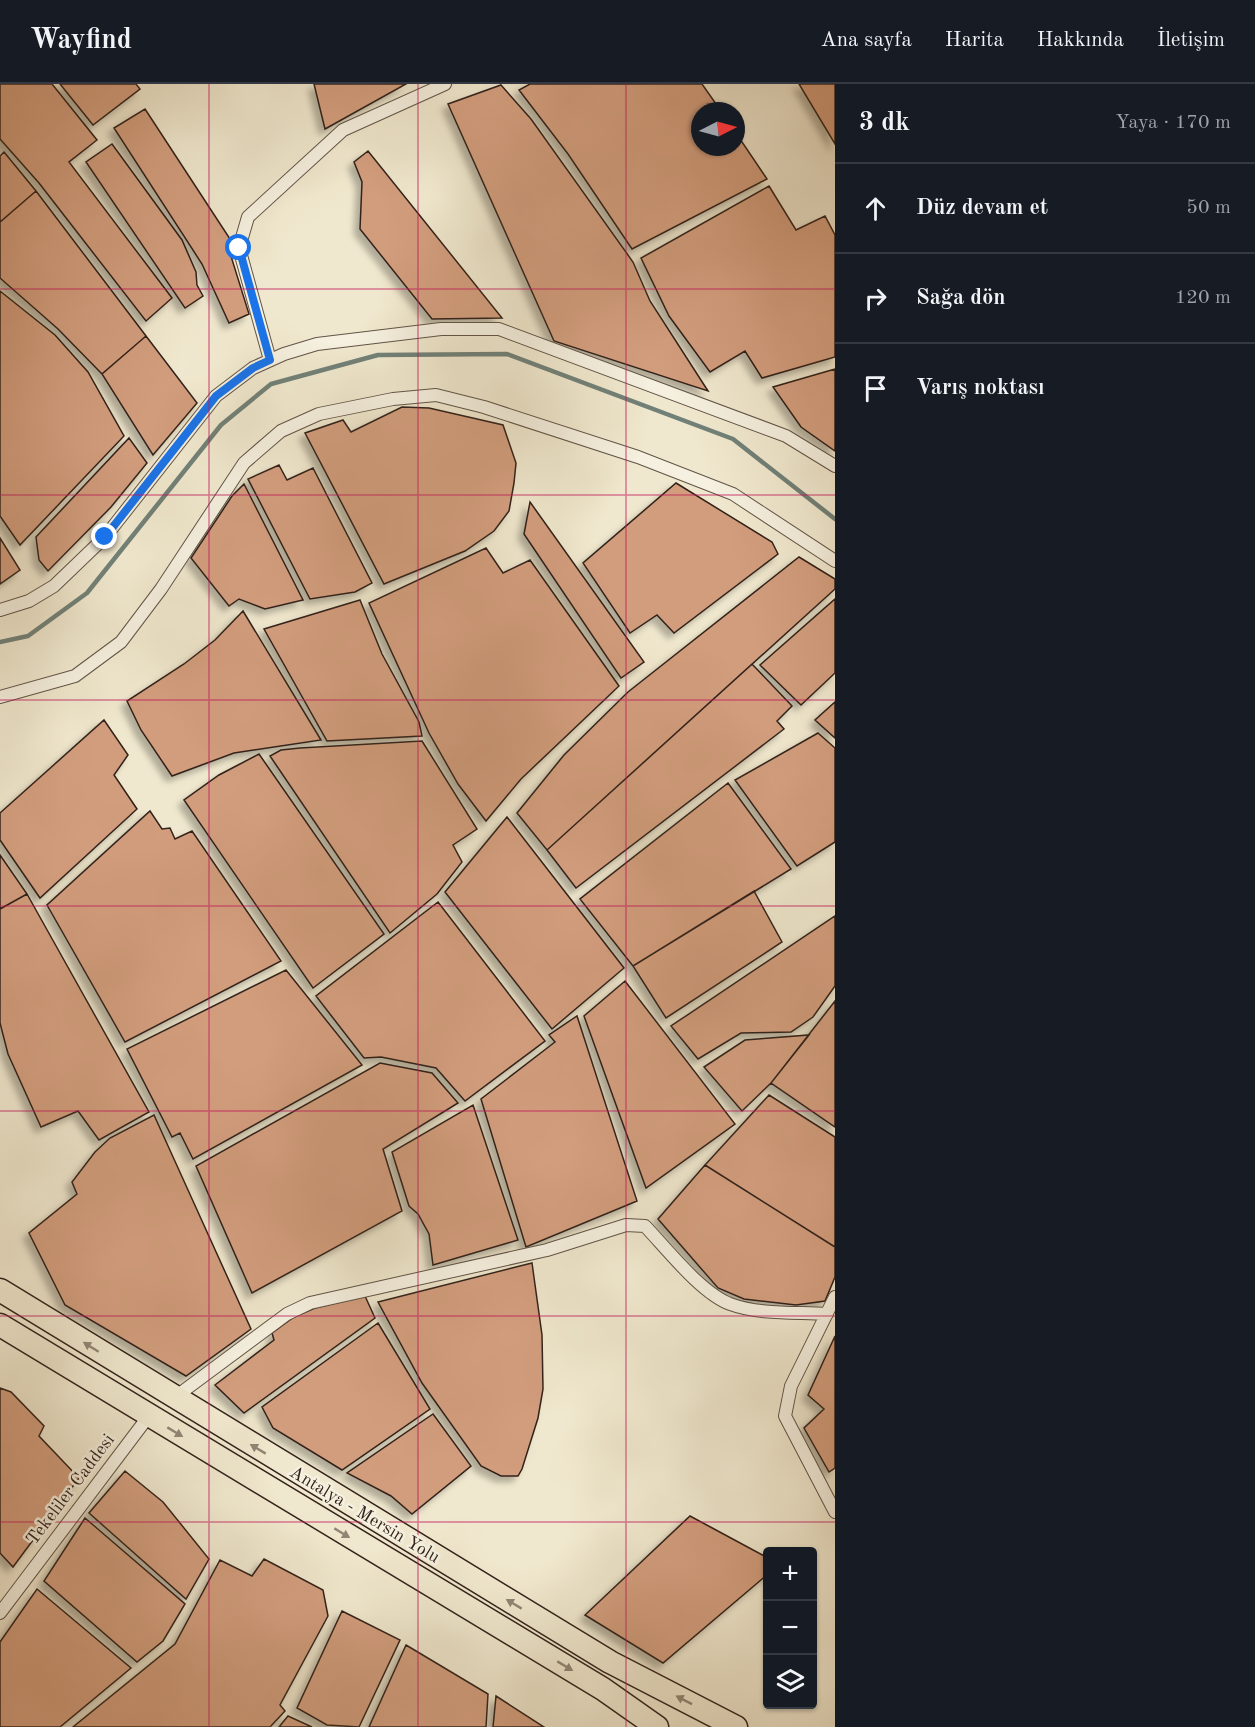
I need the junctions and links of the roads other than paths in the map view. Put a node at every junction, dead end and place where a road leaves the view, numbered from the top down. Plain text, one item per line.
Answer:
1 (445, 84) edge
2 (270, 360) junction
3 (835, 466) edge
4 (835, 561) edge
5 (0, 610) edge
6 (0, 697) edge
7 (0, 1290) edge
8 (835, 1297) edge
9 (827, 1314) junction
10 (0, 1325) edge
11 (174, 1398) junction
12 (148, 1417) junction
13 (835, 1512) edge
14 (0, 1613) edge
15 (657, 1727) edge
16 (736, 1727) edge

1 - 2 street
2 - 3 street
2 - 5 street
4 - 6 street
11 -> 7 highway, Antalya - Mersin Yolu
8 - 9 street
9 - 11 street
9 - 13 street
10 - 12 highway, Antalya - Mersin Yolu
16 -> 11 highway, Antalya - Mersin Yolu
12 - 14 street, Tekeliler Caddesi
12 -> 15 highway, Antalya - Mersin Yolu

